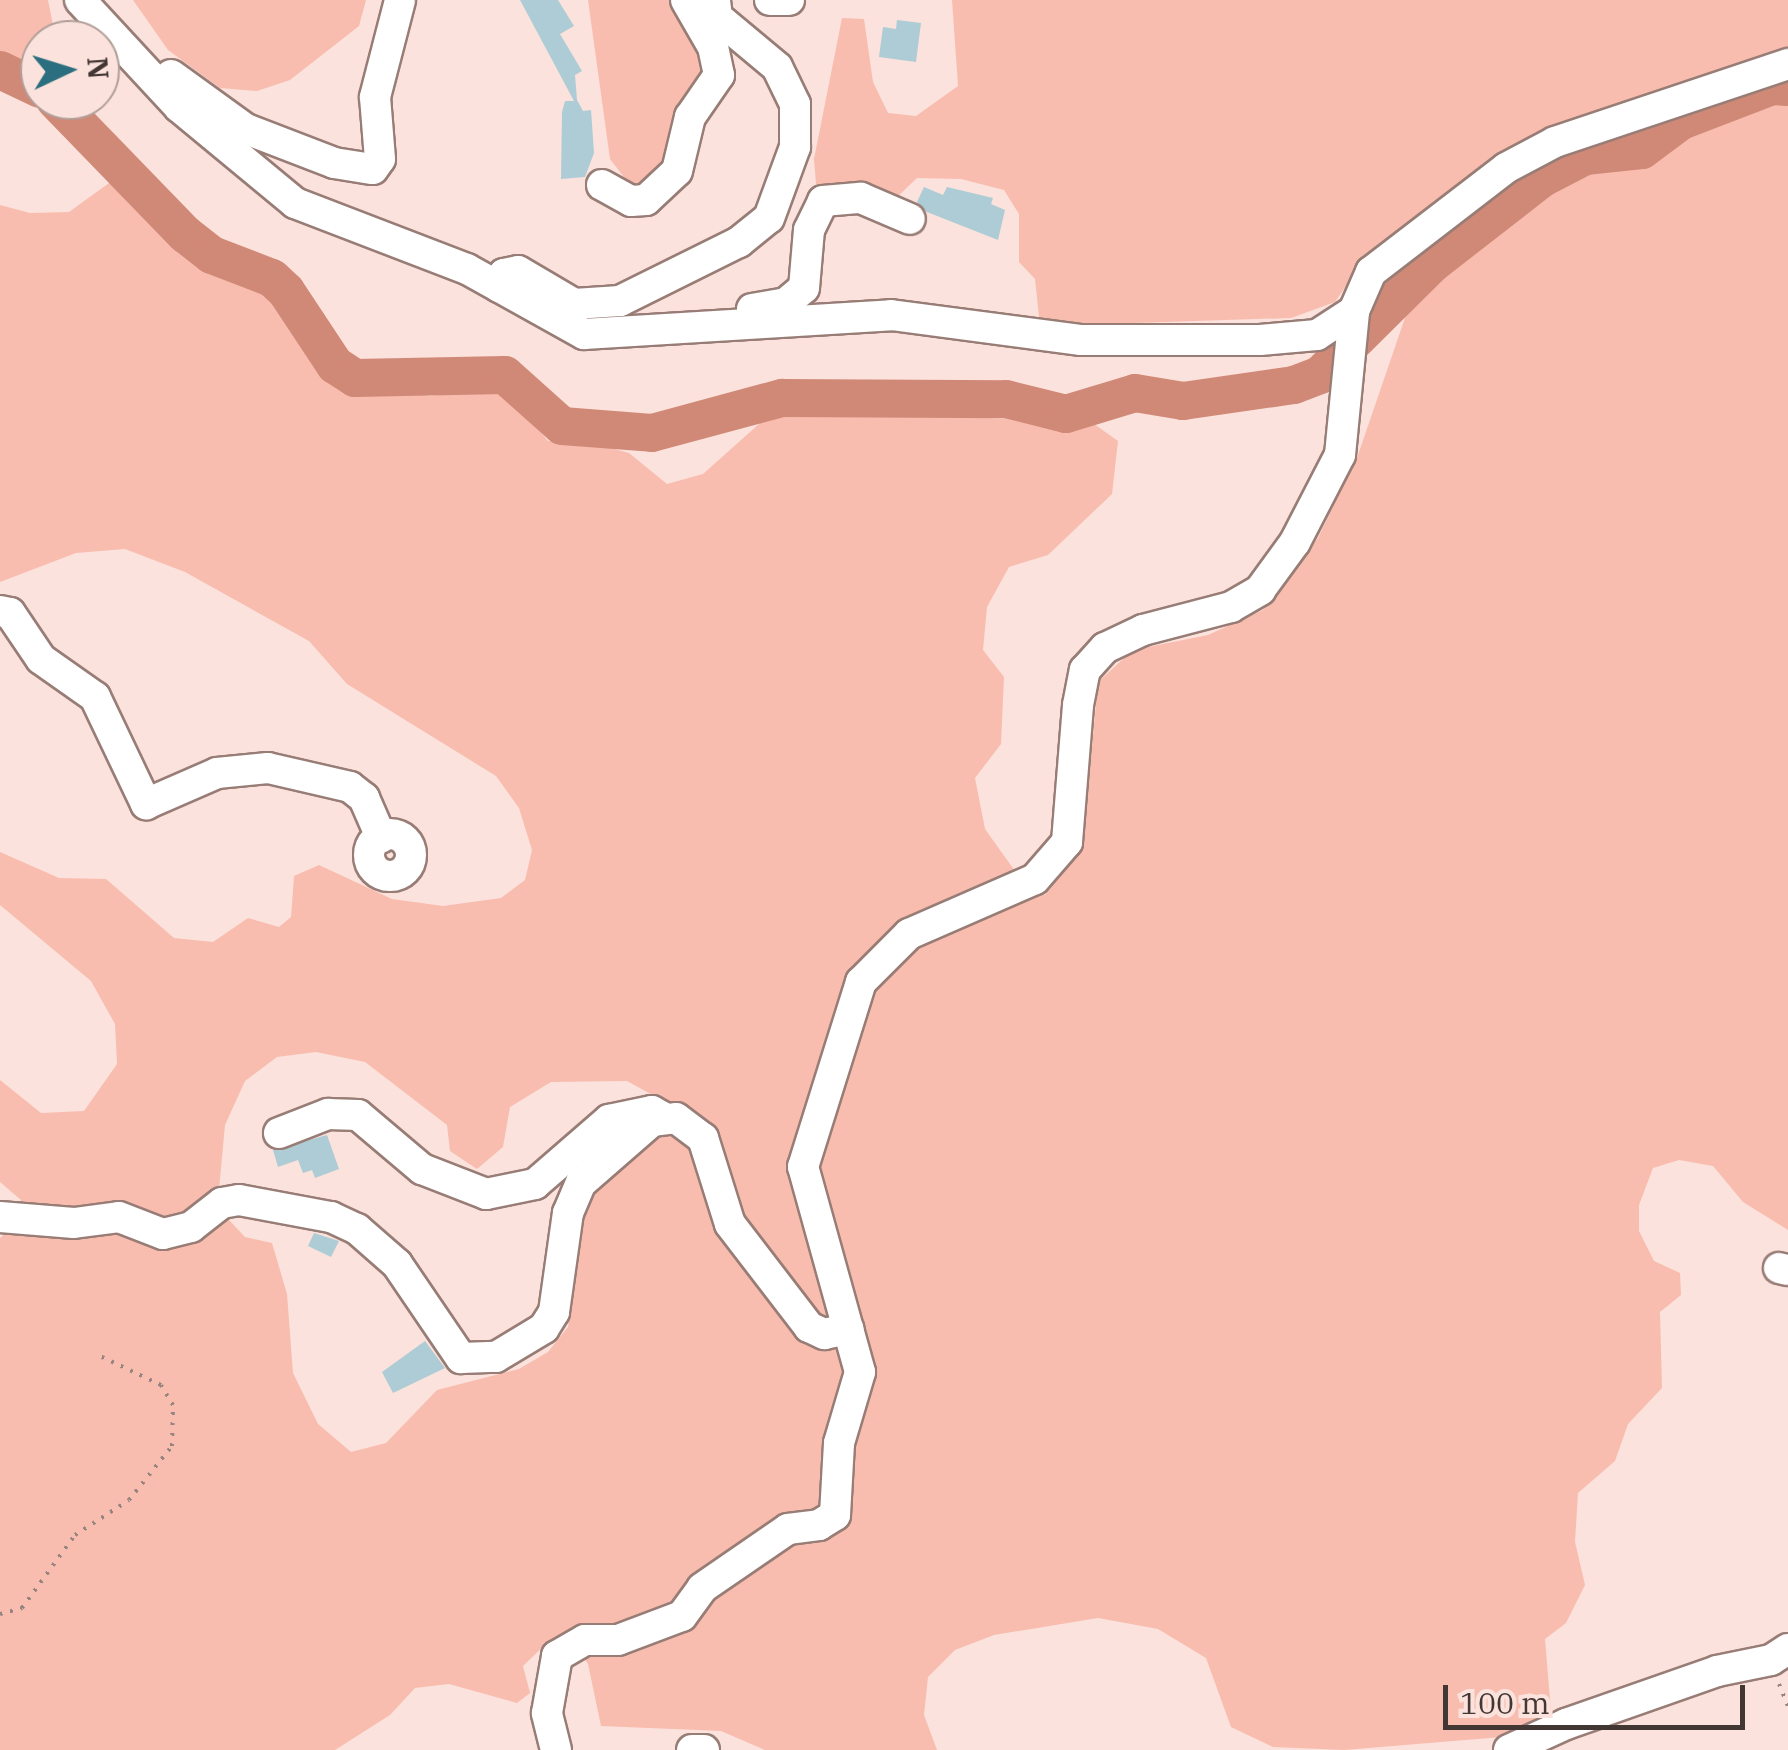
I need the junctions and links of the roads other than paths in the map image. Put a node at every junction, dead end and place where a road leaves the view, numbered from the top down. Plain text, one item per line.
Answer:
1 (80, 0) edge
2 (400, 0) edge
3 (686, 0) edge
4 (714, 0) edge
5 (770, 0) edge
6 (789, 0) edge
7 (1788, 64) edge
8 (142, 68) junction
9 (602, 185) dead end
10 (910, 219) dead end
11 (499, 287) junction
12 (1354, 311) junction
13 (720, 329) junction
14 (0, 611) edge
15 (380, 836) dead end
16 (664, 1117) junction
17 (279, 1133) dead end
18 (0, 1217) edge
19 (848, 1328) junction
20 (1788, 1649) edge
21 (556, 1750) edge
22 (692, 1750) edge
23 (704, 1750) edge
24 (1509, 1750) edge

1 - 8 street
2 - 8 street
3 - 9 street
4 - 11 street
5 - 6 street
7 - 12 street
8 - 11 street
10 - 13 street
11 - 13 street
12 - 13 street
12 - 19 street
14 - 15 street
16 - 17 street
16 - 18 street
16 - 19 street
19 - 21 street
20 - 24 street
22 - 23 street

